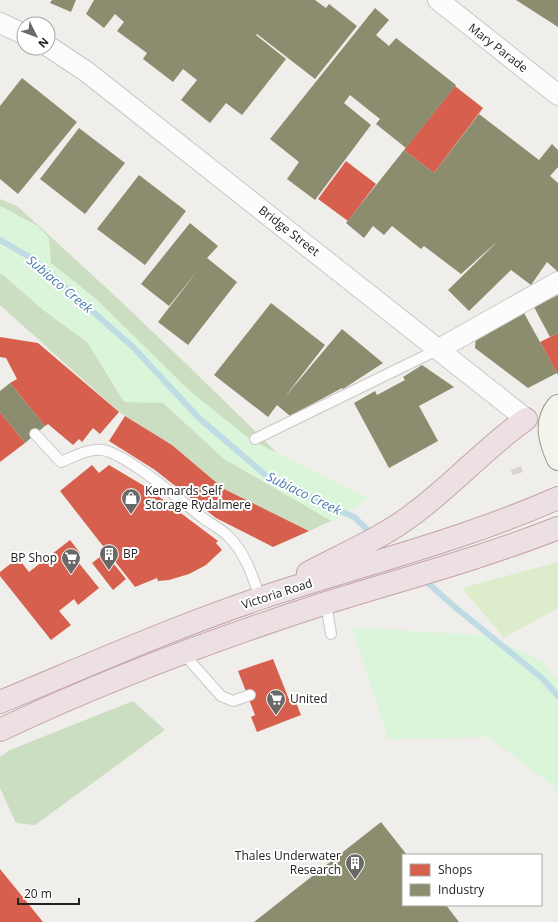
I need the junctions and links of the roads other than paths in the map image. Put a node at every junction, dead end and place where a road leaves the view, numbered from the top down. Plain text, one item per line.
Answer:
1 (438, 0) edge
2 (0, 23) edge
3 (16, 30) edge
4 (56, 51) edge
5 (558, 95) edge
6 (558, 282) edge
7 (438, 349) junction
8 (558, 405) edge
9 (526, 419) junction
10 (548, 429) junction
11 (35, 434) dead end
12 (255, 439) dead end
13 (558, 458) edge
14 (558, 498) edge
15 (558, 528) edge
16 (352, 560) junction
17 (260, 598) junction
18 (326, 603) junction
19 (332, 634) dead end
20 (182, 652) junction
21 (250, 695) dead end
22 (0, 702) edge
23 (0, 730) edge

1 - 5 street, Mary Parade
2 - 3 street
4 - 7 street, Bridge Street
6 - 7 street
7 - 9 street, Bridge Street
7 - 12 lane
8 - 9 street
8 - 10 street
9 - 10 street
9 - 16 highway
10 - 13 street
11 - 17 lane
14 - 16 highway
15 - 18 highway, Victoria Road
16 - 17 highway, Victoria Road
17 - 22 highway, Victoria Road
18 - 19 lane
18 - 20 highway, Victoria Road
20 - 21 lane
20 - 23 highway, Victoria Road

